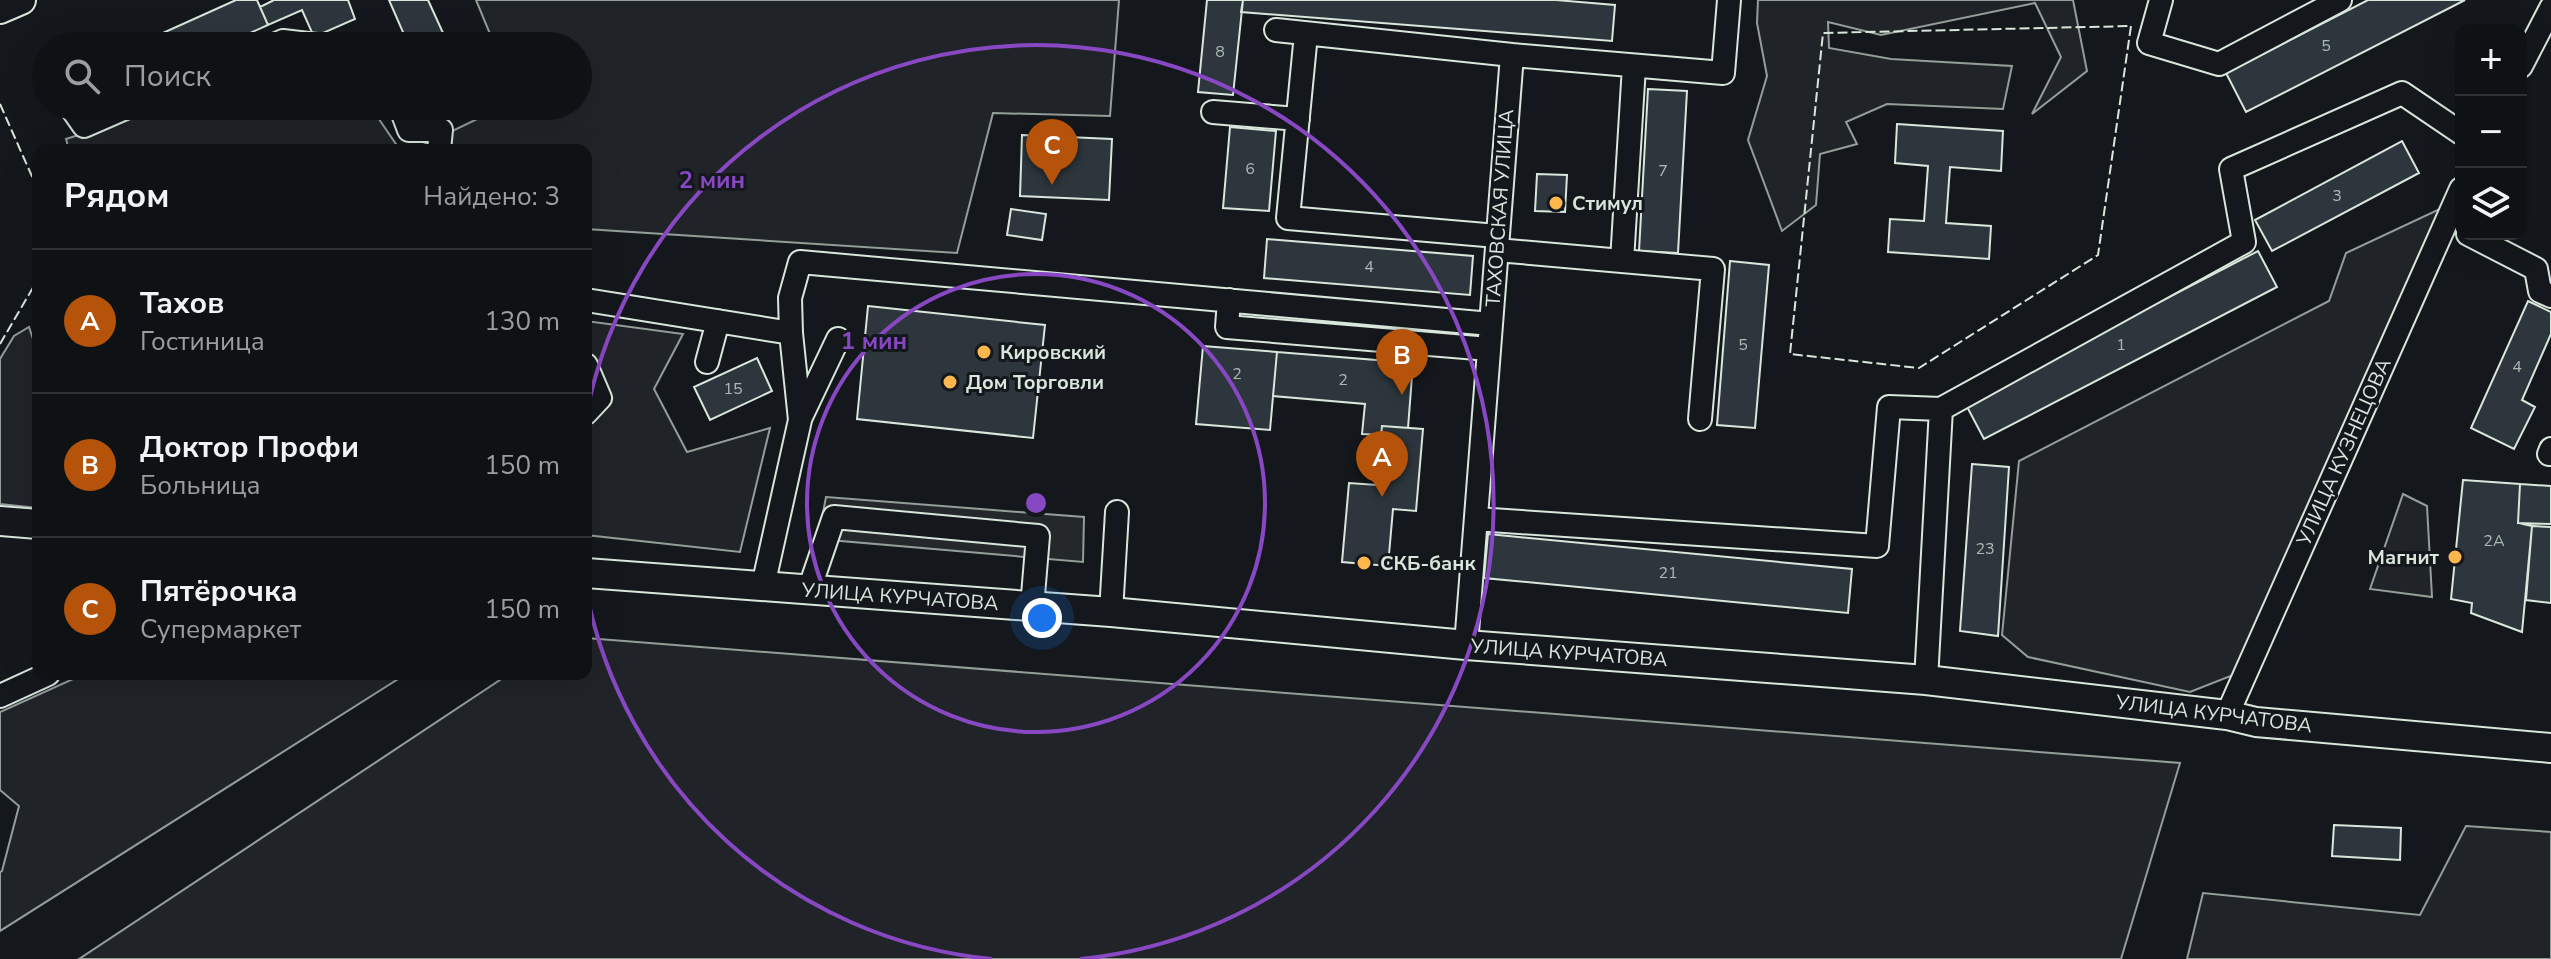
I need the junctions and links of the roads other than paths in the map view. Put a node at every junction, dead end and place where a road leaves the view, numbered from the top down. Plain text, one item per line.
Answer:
1 (21, 0) edge
2 (1729, 0) edge
3 (2161, 0) edge
4 (2340, 0) edge
5 (2551, 8) edge
6 (0, 9) edge
7 (1276, 30) dead end
8 (1306, 34) junction
9 (2527, 54) edge
10 (1512, 55) junction
11 (1634, 66) junction
12 (1213, 112) dead end
13 (1298, 119) junction
14 (80, 120) edge
15 (98, 120) edge
16 (405, 120) edge
17 (2455, 129) edge
18 (440, 144) edge
19 (2453, 227) edge
20 (2480, 240) edge
21 (1497, 243) junction
22 (1622, 261) junction
23 (2551, 296) edge
24 (1229, 300) junction
25 (592, 301) edge
26 (718, 321) junction
27 (1491, 324) junction
28 (791, 333) junction
29 (838, 339) dead end
30 (1489, 349) junction
31 (707, 362) dead end
32 (592, 379) edge
33 (592, 407) edge
34 (1941, 409) junction
35 (1700, 419) dead end
36 (800, 420) junction
37 (1117, 512) dead end
38 (1476, 519) junction
39 (0, 521) edge
40 (32, 524) edge
41 (592, 573) edge
42 (763, 586) junction
43 (809, 590) junction
44 (1032, 607) junction
45 (1111, 612) junction
46 (1466, 645) junction
47 (35, 680) edge
48 (1926, 680) junction
49 (0, 696) edge
50 (2227, 715) junction
51 (2551, 748) edge

1 - 6 main road
2 - 11 street
3 - 4 street
5 - 9 street
7 - 8 street
8 - 10 street
8 - 13 street
10 - 11 street
10 - 21 street, ТАХОВСКАЯ УЛИЦА
11 - 22 street
12 - 13 street
13 - 21 street
14 - 15 street
16 - 18 street
17 - 34 street
19 - 50 street, УЛИЦА КУЗНЕЦОВА
20 - 23 street
21 - 22 street
21 - 27 street, ТАХОВСКАЯ УЛИЦА
22 - 35 street
24 - 27 street
24 - 28 street
24 - 30 street
25 - 26 street
26 - 28 street
26 - 31 street
27 - 30 street, ТАХОВСКАЯ УЛИЦА
28 - 36 street
29 - 36 street
30 - 38 street, ТАХОВСКАЯ УЛИЦА
32 - 33 street
34 - 38 street
34 - 48 street
36 - 42 street
37 - 45 street
38 - 46 street, ТАХОВСКАЯ УЛИЦА
39 - 40 main road
41 - 42 main road, УЛИЦА КУРЧАТОВА
42 - 43 main road, УЛИЦА КУРЧАТОВА
43 - 44 main road, УЛИЦА КУРЧАТОВА
43 - 44 street
44 - 45 main road, УЛИЦА КУРЧАТОВА
45 - 46 main road, УЛИЦА КУРЧАТОВА
46 - 48 main road, УЛИЦА КУРЧАТОВА
47 - 49 street
48 - 50 main road, УЛИЦА КУРЧАТОВА
50 - 51 main road, УЛИЦА КУРЧАТОВА

